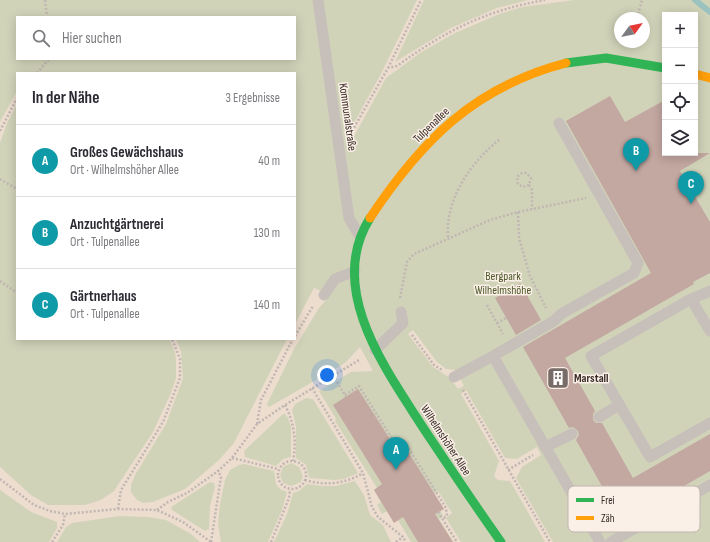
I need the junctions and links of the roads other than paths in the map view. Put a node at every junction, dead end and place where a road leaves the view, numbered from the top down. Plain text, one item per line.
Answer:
1 (318, 0) edge
2 (662, 67) edge
3 (698, 75) edge
4 (710, 78) edge
5 (559, 123) dead end
6 (360, 235) junction
7 (355, 271) junction
8 (710, 291) edge
9 (324, 294) road end
10 (691, 299) junction
11 (402, 318) road end
12 (710, 331) edge
13 (375, 350) junction
14 (493, 356) junction
15 (454, 377) road end
16 (619, 405) junction
17 (599, 417) dead end
18 (710, 423) edge
19 (572, 434) dead end
20 (545, 447) junction
21 (710, 485) edge
22 (568, 487) edge
23 (700, 491) edge
24 (594, 532) edge
25 (628, 532) edge
26 (501, 542) edge
27 (600, 542) edge
28 (611, 542) edge

1 - 6 lane, Kommunalstraße
2 - 6 main road, Tulpenallee
3 - 4 main road
5 - 14 lane
6 - 7 main road, Tulpenallee
7 - 9 lane
7 - 13 main road, Tulpenallee
8 - 10 lane
10 - 12 lane
10 - 16 lane
11 - 13 lane
13 - 26 main road, Wilhelmshöher Allee
14 - 15 lane
14 - 20 lane
16 - 17 lane
16 - 18 lane
19 - 20 lane
20 - 22 lane
21 - 23 lane
24 - 27 lane
25 - 28 lane

